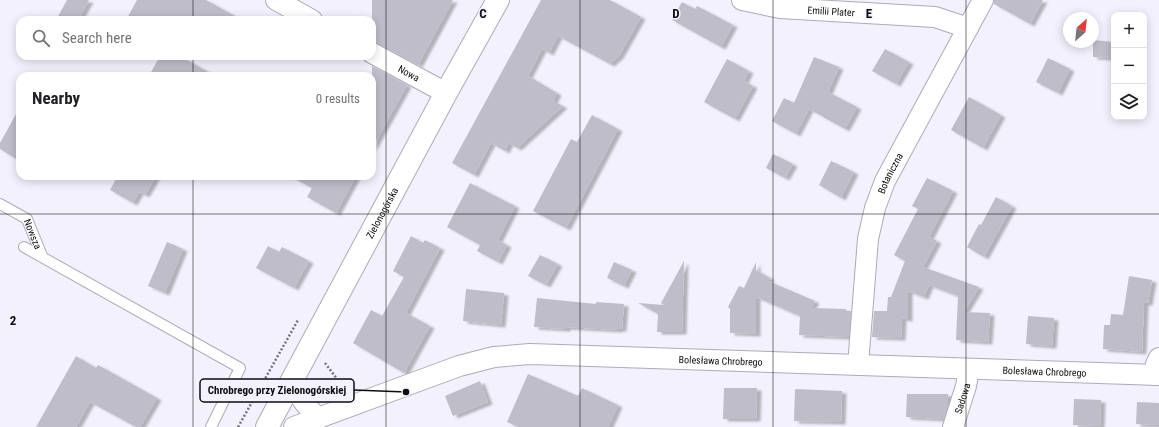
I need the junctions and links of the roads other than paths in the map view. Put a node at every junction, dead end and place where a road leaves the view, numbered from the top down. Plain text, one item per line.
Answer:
1 (276, 0) edge
2 (498, 0) edge
3 (742, 0) edge
4 (983, 0) edge
5 (305, 16) edge
6 (968, 28) junction
7 (376, 54) edge
8 (446, 93) junction
9 (0, 204) edge
10 (24, 247) dead end
11 (42, 256) junction
12 (858, 365) junction
13 (969, 369) junction
14 (1157, 370) edge
15 (291, 382) junction
16 (318, 418) junction
17 (211, 427) edge
18 (267, 427) edge
19 (294, 427) edge
20 (953, 427) edge

1 - 5 street
2 - 8 street, Zielonogórska
3 - 6 street, Emilii Plater
4 - 6 street, Botaniczna
6 - 12 street, Botaniczna
7 - 8 street, Nowa
8 - 15 street, Zielonogórska
9 - 11 lane, Nowsza
10 - 11 lane
11 - 17 lane
12 - 13 street, Bolesława Chrobrego
12 - 16 street, Bolesława Chrobrego
13 - 14 street, Bolesława Chrobrego
13 - 20 street, Sadowa
15 - 16 street
15 - 18 street, Zielonogórska
16 - 19 street, Bolesława Chrobrego

